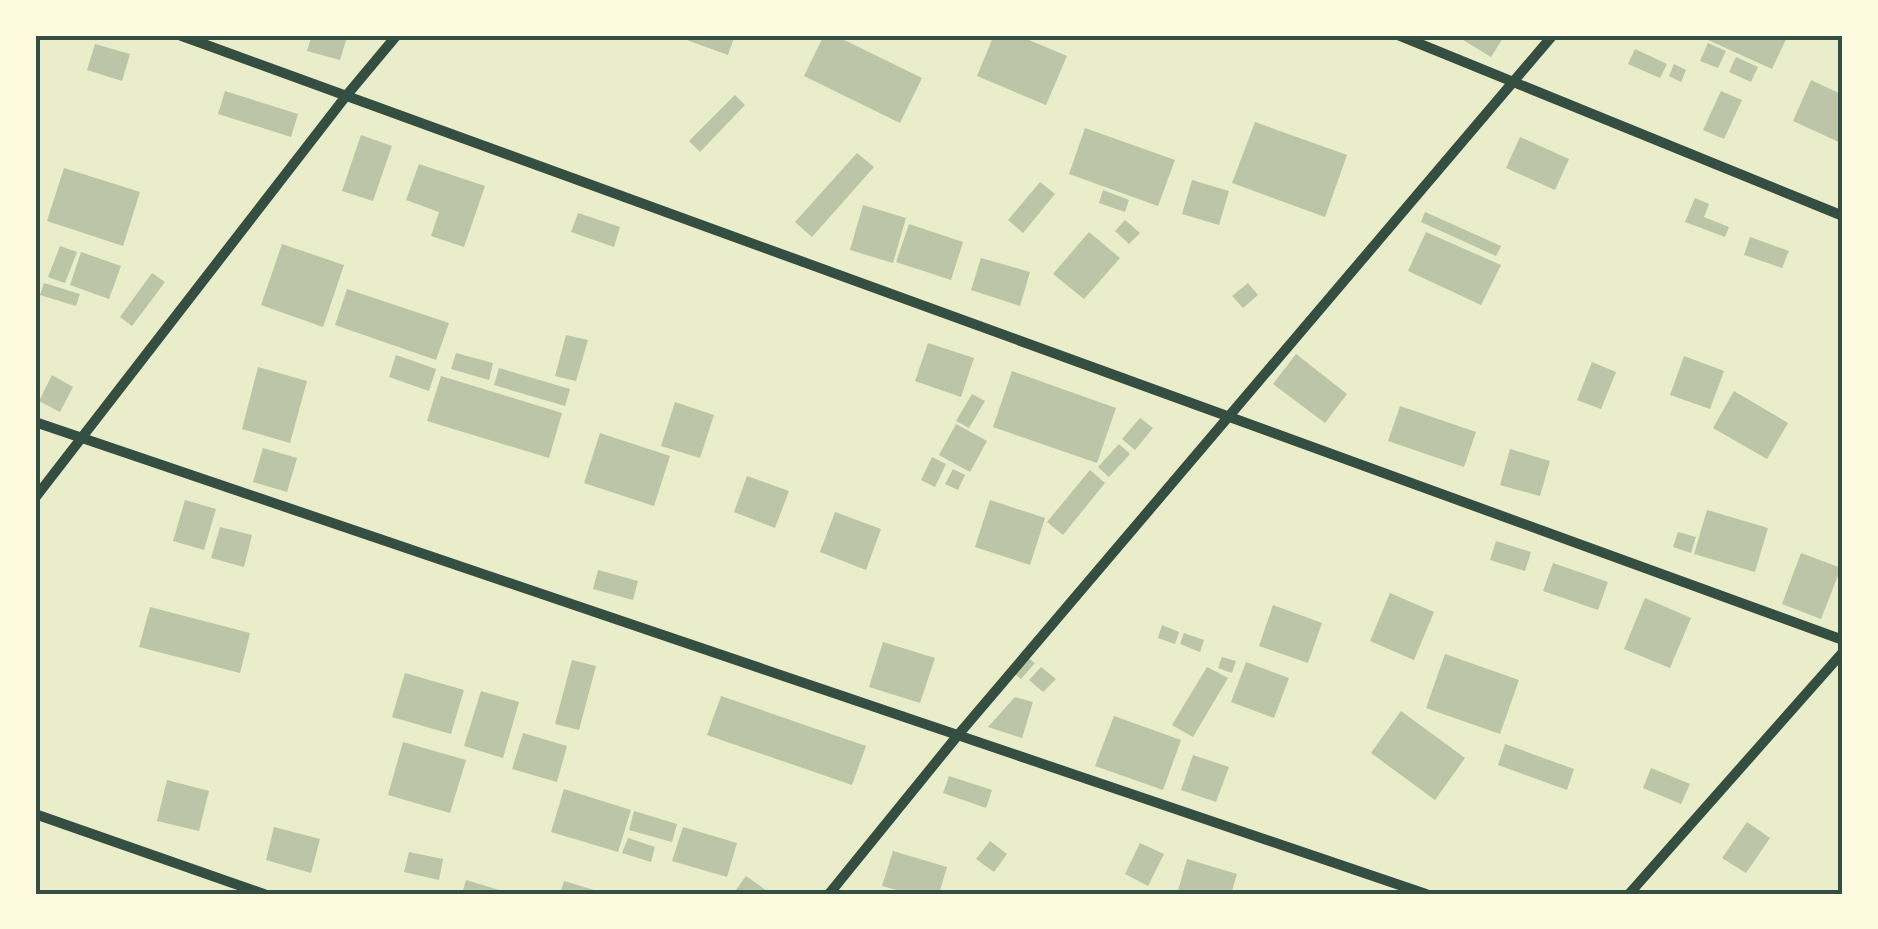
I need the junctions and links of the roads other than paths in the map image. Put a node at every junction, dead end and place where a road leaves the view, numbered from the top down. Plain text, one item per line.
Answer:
1 (179, 35) edge
2 (396, 35) edge
3 (1398, 35) edge
4 (1553, 35) edge
5 (1512, 82) junction
6 (346, 96) junction
7 (1843, 216) edge
8 (1230, 417) junction
9 (35, 422) edge
10 (82, 438) junction
11 (35, 498) edge
12 (1843, 640) edge
13 (1843, 652) edge
14 (958, 735) junction
15 (35, 814) edge
16 (264, 894) edge
17 (829, 894) edge
18 (1426, 894) edge
19 (1630, 894) edge

1 - 6 street
2 - 6 street
3 - 5 street
4 - 5 street
5 - 7 street
5 - 8 street
6 - 8 street
6 - 10 street
8 - 12 street
8 - 14 street
9 - 10 street
10 - 11 street
10 - 14 street
13 - 19 street
14 - 17 street
14 - 18 street
15 - 16 street

